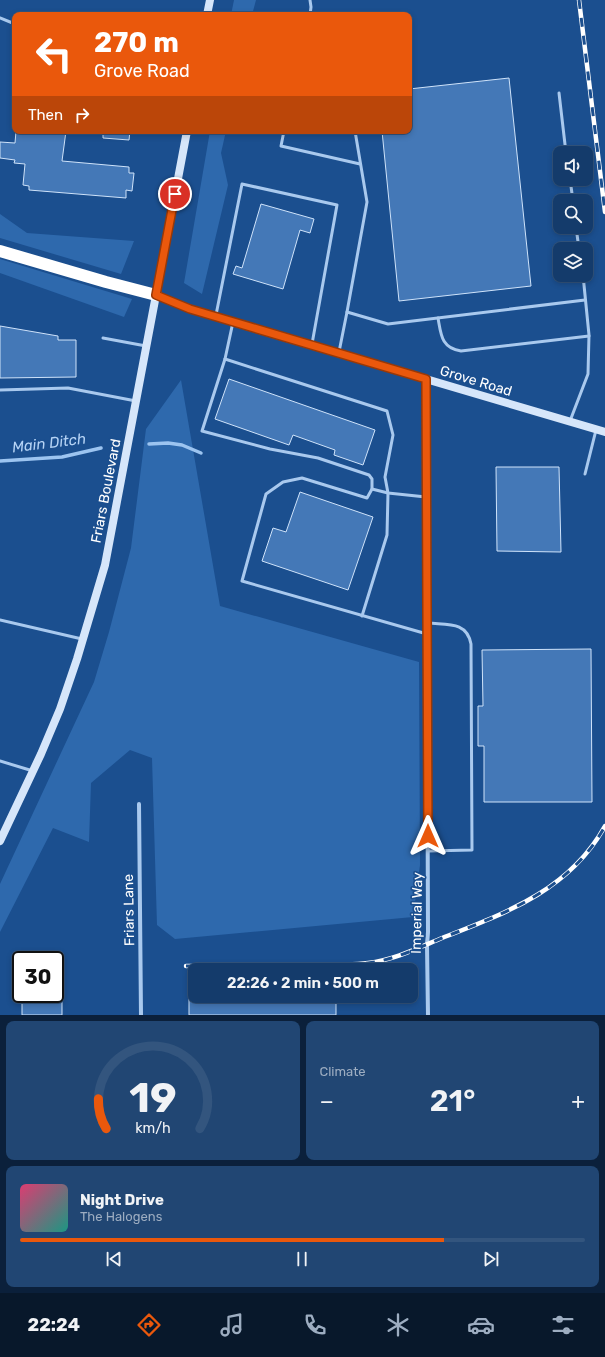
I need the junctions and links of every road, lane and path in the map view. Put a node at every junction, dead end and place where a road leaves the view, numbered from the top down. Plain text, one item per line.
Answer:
1 (210, 0) edge
2 (310, 0) edge
3 (208, 12) edge
4 (310, 12) edge
5 (0, 18) edge
6 (12, 23) edge
7 (559, 93) dead end
8 (186, 134) edge
9 (283, 134) edge
10 (355, 134) edge
11 (565, 146) edge
12 (360, 164) junction
13 (0, 251) edge
14 (584, 282) edge
15 (156, 295) junction
16 (585, 300) junction
17 (347, 312) junction
18 (216, 317) junction
19 (438, 318) junction
20 (233, 322) junction
21 (589, 336) junction
22 (103, 338) dead end
23 (146, 346) junction
24 (312, 346) junction
25 (339, 354) junction
26 (225, 359) junction
27 (426, 379) junction
28 (0, 390) edge
29 (136, 401) junction
30 (569, 422) junction
31 (596, 430) junction
32 (605, 432) edge
33 (585, 474) dead end
34 (372, 489) junction
35 (388, 492) junction
36 (426, 497) junction
37 (362, 616) junction
38 (0, 620) edge
39 (428, 623) junction
40 (428, 634) junction
41 (83, 639) junction
42 (0, 761) edge
43 (33, 771) junction
44 (139, 804) dead end
45 (0, 841) edge
46 (428, 851) junction
47 (141, 1015) edge
48 (427, 1015) edge

1 - 3 main road
2 - 4 lane
5 - 6 lane
7 - 11 lane
8 - 15 main road, Friars Boulevard
9 - 12 lane
10 - 12 lane
12 - 17 lane
13 - 15 highway
14 - 16 lane
15 - 18 main road, Grove Road
15 - 23 main road, Friars Boulevard
16 - 19 lane
16 - 21 lane
17 - 19 lane
17 - 25 lane
18 - 20 main road, Grove Road
18 - 24 lane
19 - 21 lane
20 - 24 main road, Grove Road
20 - 26 lane
21 - 30 lane
22 - 23 lane
23 - 29 main road, Friars Boulevard
24 - 25 main road, Grove Road
25 - 27 main road, Grove Road
26 - 34 lane
26 - 35 lane
27 - 30 main road, Grove Road
27 - 36 street, Imperial Way
28 - 29 lane
29 - 41 main road, Friars Boulevard
30 - 31 main road, Grove Road
31 - 32 main road, Grove Road
31 - 33 lane
34 - 35 lane
34 - 37 lane
35 - 36 lane
35 - 37 lane
36 - 39 street, Imperial Way
37 - 40 lane
38 - 41 lane
39 - 40 street, Imperial Way
39 - 46 lane
40 - 46 street, Imperial Way
41 - 43 main road, Friars Boulevard
42 - 43 lane
43 - 45 main road, Friars Boulevard
44 - 47 street, Friars Lane
46 - 48 street, Imperial Way

